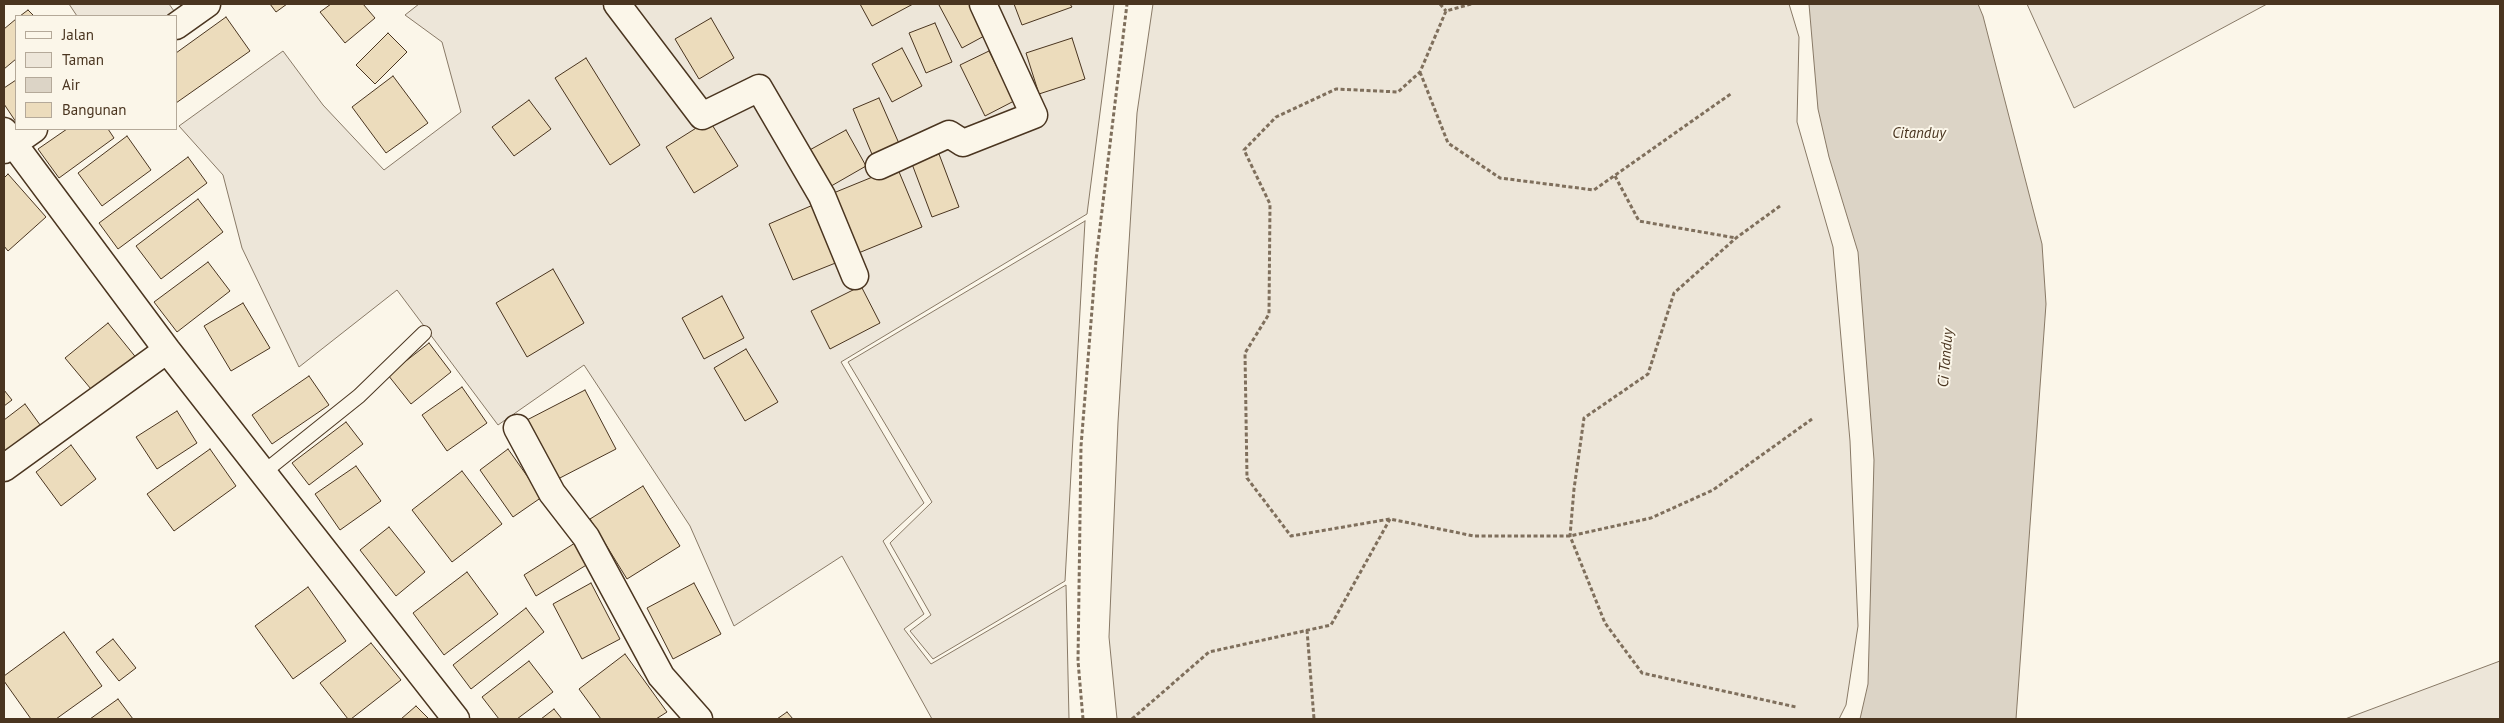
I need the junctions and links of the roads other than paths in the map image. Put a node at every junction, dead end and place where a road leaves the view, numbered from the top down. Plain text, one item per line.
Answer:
1 (207, 4) edge
2 (617, 4) edge
3 (983, 4) edge
4 (178, 25) edge
5 (32, 130) edge
6 (7, 142) edge
7 (879, 166) dead end
8 (855, 276) dead end
9 (424, 333) dead end
10 (167, 350) junction
11 (517, 428) dead end
12 (4, 468) edge
13 (264, 472) junction
14 (456, 719) edge
15 (698, 719) edge

1 - 4 street
2 - 8 street
3 - 7 street
5 - 6 street
6 - 10 street
9 - 13 lane
10 - 12 street
10 - 13 street
11 - 15 street
13 - 14 street

